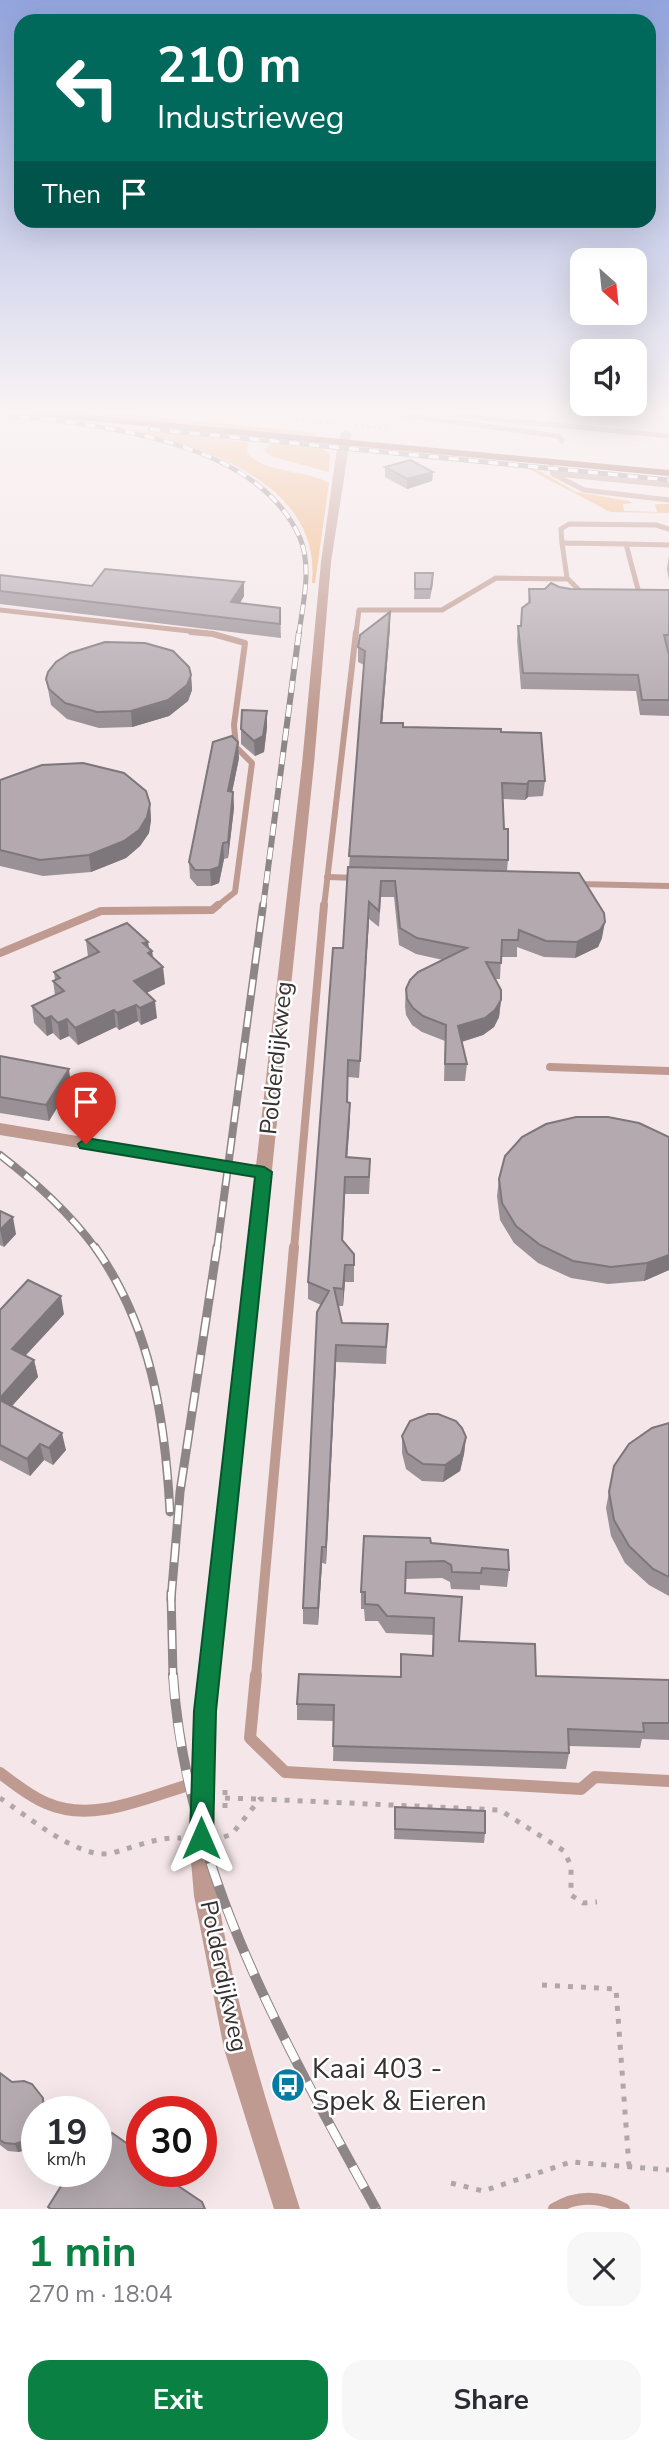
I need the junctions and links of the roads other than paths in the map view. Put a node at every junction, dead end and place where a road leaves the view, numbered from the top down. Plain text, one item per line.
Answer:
1 (333, 516) edge
2 (669, 529) edge
3 (562, 543) junction
4 (626, 544) junction
5 (669, 545) edge
6 (566, 579) junction
7 (587, 594) edge
8 (626, 597) edge
9 (638, 597) junction
10 (648, 597) edge
11 (0, 610) edge
12 (327, 877) junction
13 (368, 878) edge
14 (573, 884) edge
15 (669, 886) edge
16 (0, 953) edge
17 (550, 1067) dead end
18 (669, 1071) edge
19 (0, 1129) edge
20 (264, 1172) junction
21 (0, 1773) edge
22 (669, 1781) edge
23 (202, 1782) junction
24 (287, 2209) edge
25 (554, 2209) edge
26 (624, 2209) edge

1 - 20 street, Polderdijkweg
2 - 3 lane
3 - 4 lane
3 - 6 lane
4 - 5 lane
4 - 9 lane
6 - 7 lane
6 - 12 lane
8 - 9 lane
9 - 10 lane
11 - 16 lane
12 - 13 lane
12 - 22 lane
14 - 15 lane
17 - 18 lane
19 - 20 street
20 - 23 street, Polderdijkweg
21 - 23 lane
23 - 24 street, Polderdijkweg
25 - 26 lane

